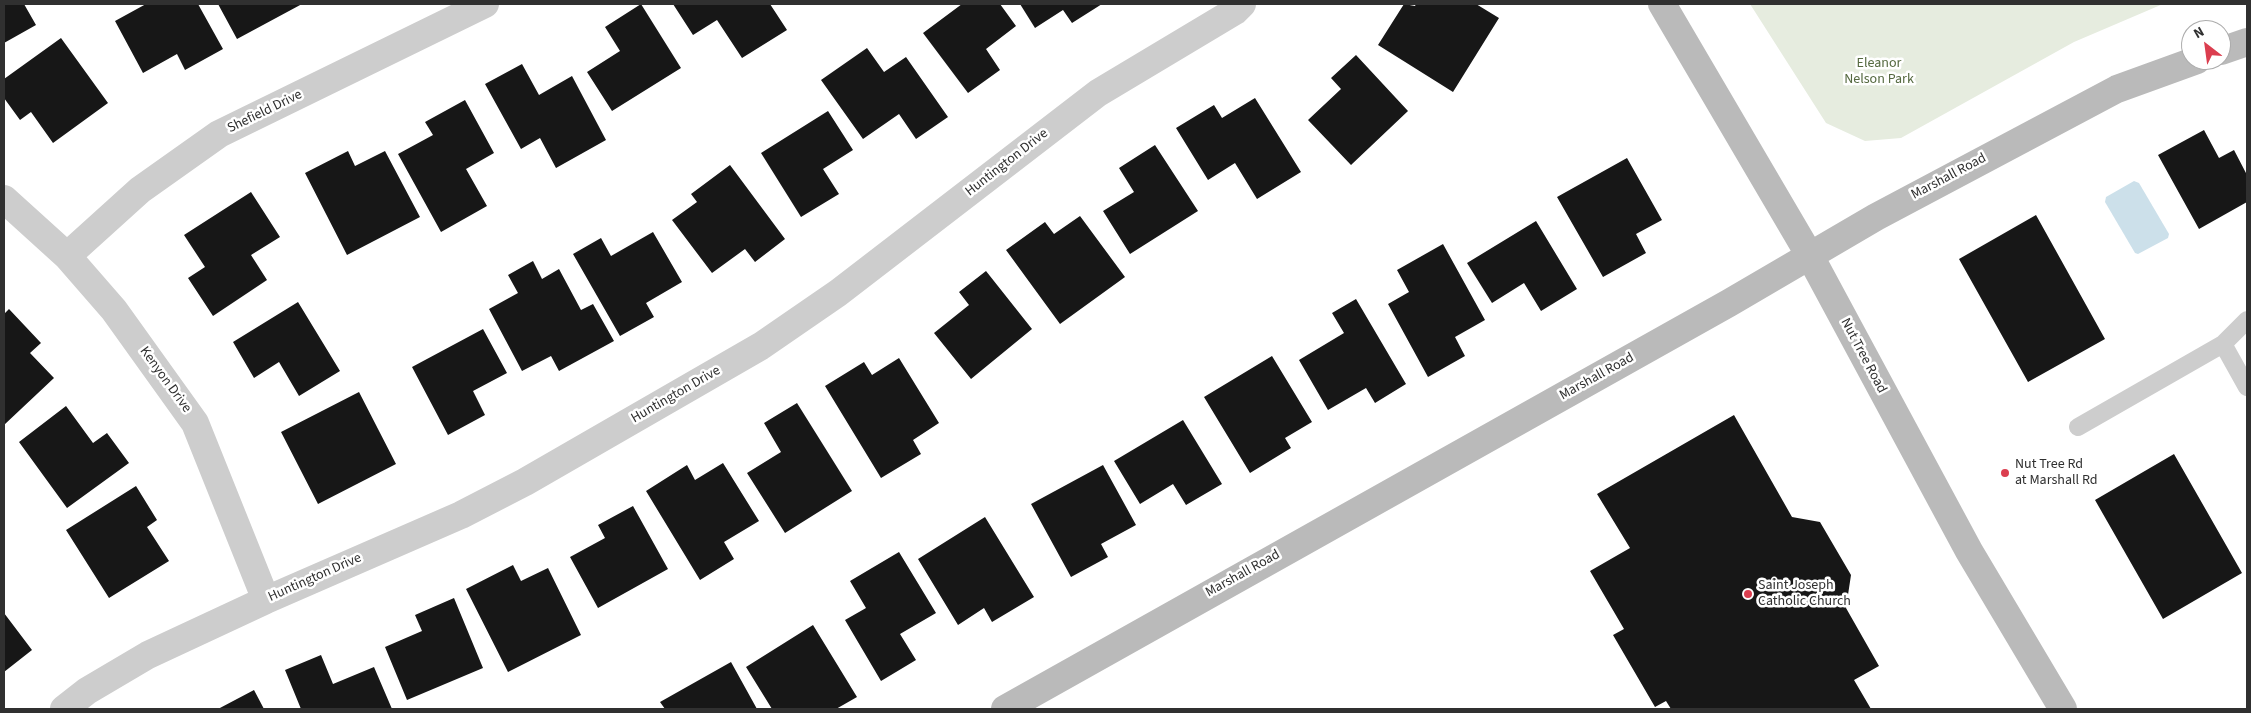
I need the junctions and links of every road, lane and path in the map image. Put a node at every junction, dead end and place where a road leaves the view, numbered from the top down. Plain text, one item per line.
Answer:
1 (485, 4) edge
2 (1242, 4) edge
3 (1662, 4) edge
4 (2247, 42) edge
5 (2231, 48) edge
6 (2181, 65) edge
7 (4, 199) edge
8 (67, 256) junction
9 (1810, 256) junction
10 (2247, 320) edge
11 (2223, 344) junction
12 (2247, 387) edge
13 (2078, 427) dead end
14 (266, 600) junction
15 (64, 709) edge
16 (1004, 709) edge
17 (2063, 709) edge

1 - 8 street, Shefield Drive
2 - 14 street, Huntington Drive
3 - 9 street, Nut Tree Road
4 - 5 street
6 - 9 street, Marshall Road
7 - 8 street, Kenyon Drive
8 - 14 street, Kenyon Drive
9 - 16 street, Marshall Road
9 - 17 street, Nut Tree Road
10 - 11 lane
11 - 12 lane
11 - 13 lane
14 - 15 street, Huntington Drive

